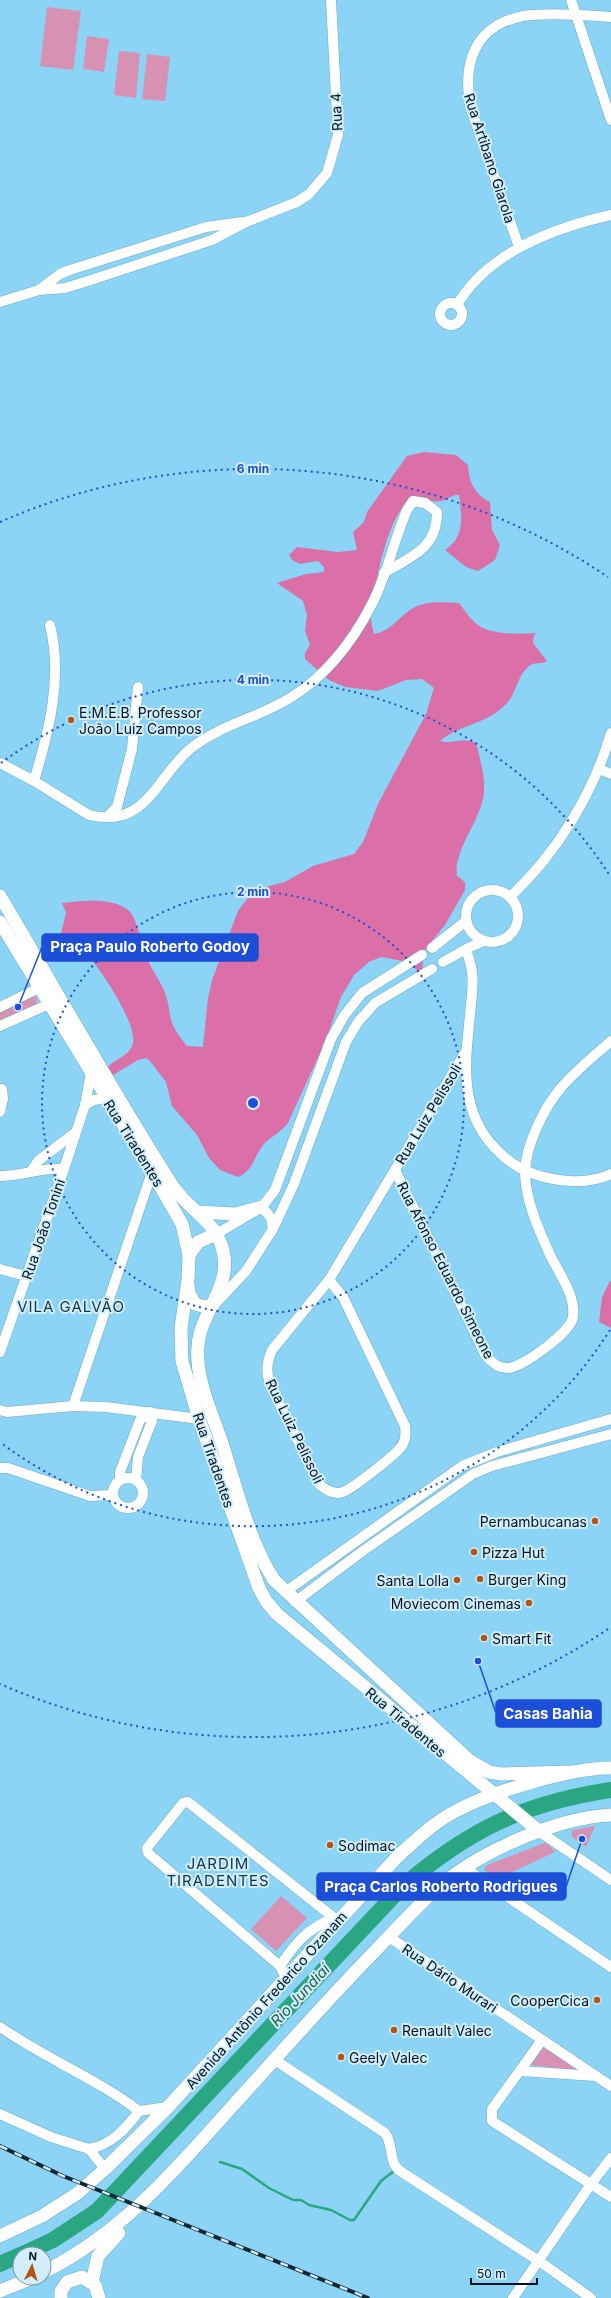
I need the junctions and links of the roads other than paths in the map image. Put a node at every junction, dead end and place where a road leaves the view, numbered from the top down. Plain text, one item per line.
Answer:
1 (331, 0) edge
2 (571, 0) edge
3 (577, 15) junction
4 (611, 17) edge
5 (611, 120) edge
6 (611, 215) edge
7 (246, 222) junction
8 (519, 247) junction
9 (124, 253) junction
10 (93, 263) junction
11 (129, 268) junction
12 (97, 278) junction
13 (39, 290) junction
14 (0, 302) edge
15 (457, 305) dead end
16 (384, 573) junction
17 (50, 625) dead end
18 (138, 687) dead end
19 (611, 733) edge
20 (607, 759) edge
21 (0, 763) edge
22 (599, 769) junction
23 (611, 774) edge
24 (34, 781) junction
25 (108, 816) junction
26 (0, 896) edge
27 (510, 896) junction
28 (466, 921) junction
29 (1, 926) edge
30 (484, 941) junction
31 (432, 948) dead end
32 (466, 949) junction
33 (422, 955) dead end
34 (443, 962) dead end
35 (432, 969) dead end
36 (39, 988) junction
37 (49, 1004) junction
38 (0, 1007) edge
39 (0, 1026) edge
40 (611, 1041) edge
41 (466, 1052) junction
42 (91, 1073) junction
43 (2, 1089) dead end
44 (107, 1098) junction
45 (85, 1105) junction
46 (0, 1112) edge
47 (76, 1132) junction
48 (64, 1169) junction
49 (32, 1170) junction
50 (395, 1170) junction
51 (525, 1171) junction
52 (152, 1172) junction
53 (611, 1174) edge
54 (0, 1176) edge
55 (262, 1207) junction
56 (198, 1212) junction
57 (273, 1229) junction
58 (218, 1233) junction
59 (189, 1255) junction
60 (0, 1269) edge
61 (26, 1276) junction
62 (188, 1280) junction
63 (329, 1280) junction
64 (213, 1305) junction
65 (0, 1352) edge
66 (73, 1406) junction
67 (0, 1410) edge
68 (150, 1412) junction
69 (199, 1418) junction
70 (611, 1420) edge
71 (580, 1428) junction
72 (608, 1435) edge
73 (497, 1452) junction
74 (0, 1468) edge
75 (473, 1474) junction
76 (120, 1480) junction
77 (136, 1480) junction
78 (113, 1495) junction
79 (259, 1588) junction
80 (282, 1595) junction
81 (296, 1602) junction
82 (277, 1614) junction
83 (301, 1634) junction
84 (335, 1635) junction
85 (611, 1768) edge
86 (571, 1772) junction
87 (497, 1798) junction
88 (611, 1815) edge
89 (540, 1832) junction
90 (465, 1868) junction
91 (611, 1880) edge
92 (336, 1919) junction
93 (389, 1937) junction
94 (280, 1966) junction
95 (611, 1968) edge
96 (286, 1978) junction
97 (0, 2027) edge
98 (542, 2040) junction
99 (275, 2060) junction
100 (521, 2071) junction
101 (597, 2077) junction
102 (611, 2086) edge
103 (168, 2107) junction
104 (139, 2111) junction
105 (0, 2114) edge
106 (88, 2149) junction
107 (611, 2158) edge
108 (105, 2169) junction
109 (591, 2184) junction
110 (611, 2198) edge
111 (125, 2220) junction
112 (0, 2236) edge
113 (539, 2261) junction
114 (52, 2267) edge
115 (92, 2282) junction
116 (12, 2286) edge
117 (0, 2291) edge
118 (61, 2298) edge
119 (99, 2298) edge
120 (513, 2298) edge
121 (591, 2298) edge

1 - 7 street, Rua 4
2 - 3 street
3 - 4 street, Rua Artibano Giarola
3 - 5 street
3 - 8 street, Rua Artibano Giarola
6 - 8 street
7 - 9 street, Rua 4
7 - 11 street, Rua 4
8 - 15 street
9 - 10 street, Rua 4
9 - 11 street
10 - 12 street
10 - 13 street, Rua 4
11 - 12 street, Rua 4
12 - 13 street, Rua 4
13 - 14 street, Rua 4
16 - 16 street
16 - 25 street
17 - 24 street
18 - 25 street
19 - 20 street
20 - 22 street
21 - 24 street
22 - 23 street
22 - 27 street
24 - 25 street
26 - 56 main road, Rua Tiradentes
27 - 28 street
27 - 30 street
28 - 30 street
28 - 31 street
29 - 36 main road, Rua Tiradentes
30 - 32 street
32 - 34 street
32 - 41 street
33 - 55 street
35 - 57 street
36 - 37 main road, Rua Tiradentes
36 - 38 street
37 - 39 street
37 - 42 main road, Rua Tiradentes
40 - 51 street, Rua Afonso Eduardo Simeone
41 - 50 street, Rua Luiz Pelissoli
41 - 51 street
42 - 44 main road, Rua Tiradentes
42 - 45 street, Rua João Tonini
43 - 46 street
44 - 45 street
44 - 52 main road, Rua Tiradentes
45 - 47 street, Rua João Tonini
47 - 48 street, Rua João Tonini
47 - 49 street
48 - 49 street
48 - 61 street, Rua João Tonini
49 - 54 street
50 - 51 street, Rua Afonso Eduardo Simeone
50 - 63 street, Rua Luiz Pelissoli
51 - 53 street
52 - 59 main road, Rua Tiradentes
52 - 66 street
55 - 56 main road
55 - 57 street
55 - 58 street
56 - 58 main road, Rua Tiradentes
57 - 64 street
58 - 59 main road
58 - 64 main road, Rua Tiradentes
59 - 62 main road, Rua Tiradentes
60 - 61 street
61 - 65 street, Rua João Tonini
62 - 64 main road
62 - 69 main road, Rua Tiradentes
63 - 63 street, Rua Luiz Pelissoli
64 - 80 main road, Rua Tiradentes
66 - 67 street
66 - 68 street
68 - 69 street
68 - 76 street
68 - 77 street
69 - 79 main road, Rua Tiradentes
70 - 71 street
71 - 72 street
71 - 73 street
72 - 75 street
73 - 75 street
73 - 80 street
74 - 78 street
75 - 81 street
76 - 77 street
76 - 78 street
77 - 78 street
79 - 80 main road
79 - 82 main road, Rua Tiradentes
80 - 81 main road, Rua Tiradentes
80 - 82 main road
81 - 84 main road, Rua Tiradentes
82 - 83 main road, Rua Tiradentes
83 - 84 main road
83 - 87 main road, Rua Tiradentes
84 - 86 main road, Rua Tiradentes
85 - 86 main road, Avenida Antônio Frederico Ozanam
86 - 87 main road, Avenida Antônio Frederico Ozanam
87 - 89 main road, Rua Tiradentes
87 - 92 main road, Avenida Antônio Frederico Ozanam
88 - 89 main road
89 - 90 main road
89 - 91 street, Rua Tiradentes
90 - 93 main road
90 - 95 street
92 - 94 street
92 - 94 street
92 - 96 main road, Avenida Antônio Frederico Ozanam
93 - 98 street, Rua Dário Murari
93 - 99 main road
94 - 96 street
96 - 103 main road, Avenida Antônio Frederico Ozanam
97 - 104 street
98 - 100 street
98 - 101 street, Rua Dário Murari
99 - 111 main road
99 - 113 street
100 - 101 street
100 - 109 street
101 - 102 street, Rua Dário Murari
103 - 104 street
103 - 108 main road, Avenida Antônio Frederico Ozanam
104 - 106 street
105 - 106 street
106 - 108 street
107 - 109 street
108 - 112 main road, Avenida Antônio Frederico Ozanam
109 - 110 street
109 - 113 street
111 - 114 main road
111 - 115 main road
113 - 120 street
113 - 121 street
115 - 118 main road
115 - 119 main road
116 - 117 main road

